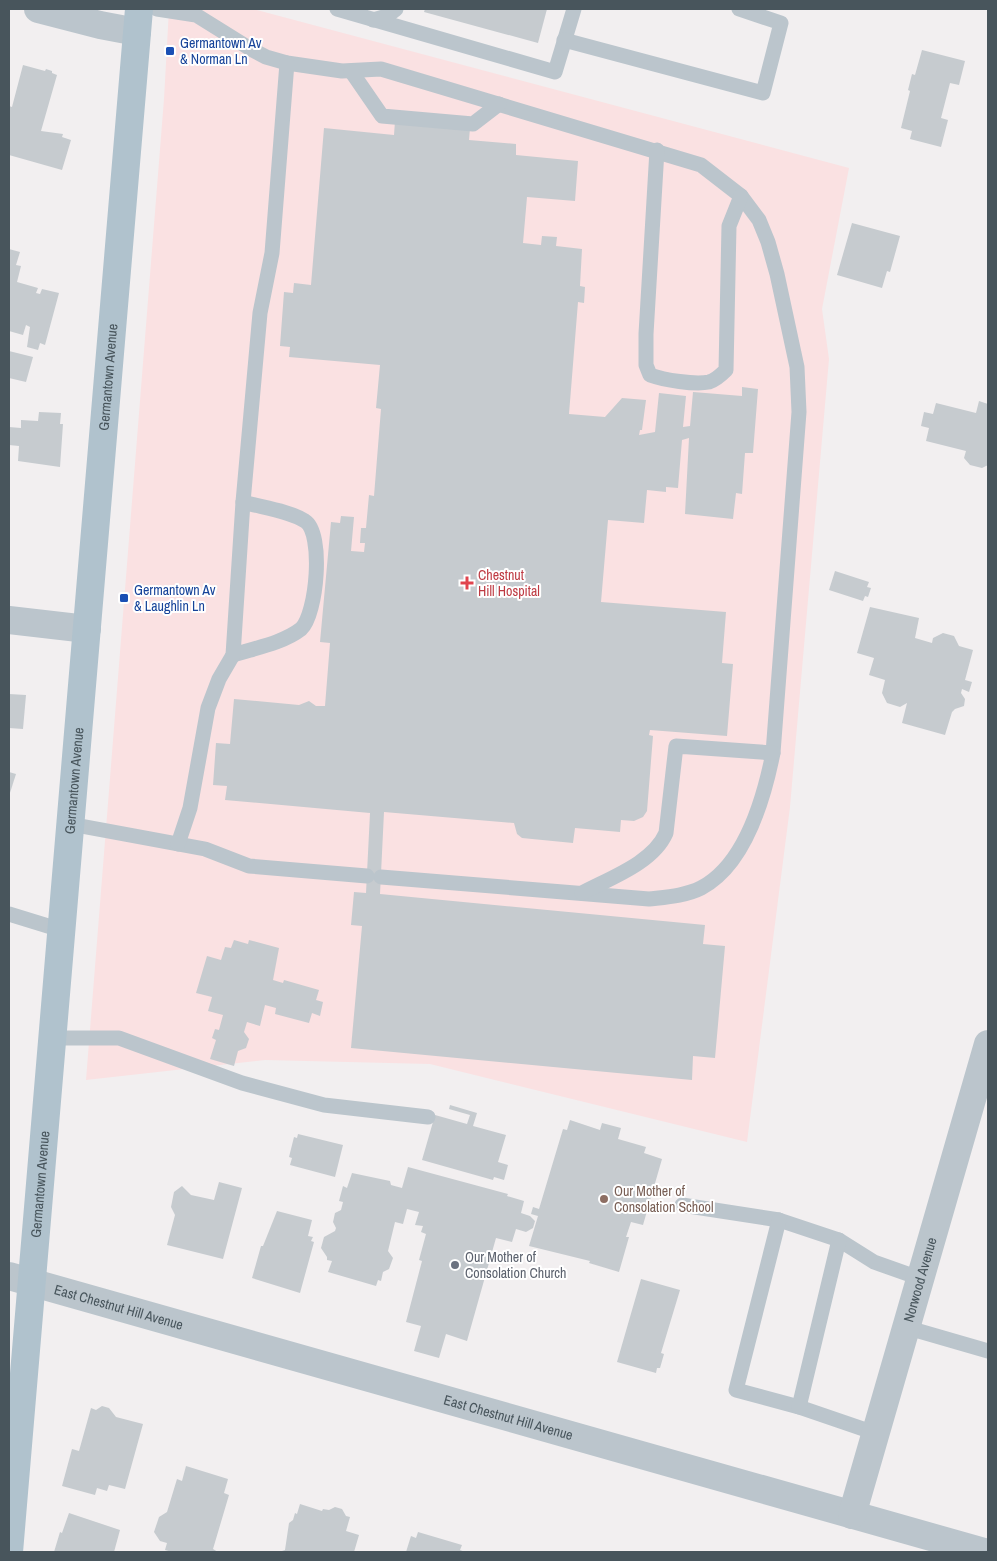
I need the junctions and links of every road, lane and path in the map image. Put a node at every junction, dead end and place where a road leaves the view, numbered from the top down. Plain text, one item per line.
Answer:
1 (38, 9) edge
2 (157, 9) edge
3 (337, 9) edge
4 (396, 9) edge
5 (574, 9) edge
6 (739, 9) edge
7 (138, 20) edge
8 (373, 20) junction
9 (564, 40) junction
10 (287, 63) junction
11 (352, 71) junction
12 (499, 104) junction
13 (657, 150) junction
14 (741, 196) junction
15 (243, 502) junction
16 (9, 620) edge
17 (87, 629) junction
18 (234, 655) junction
19 (773, 753) junction
20 (70, 824) junction
21 (178, 844) junction
22 (582, 894) junction
23 (9, 914) edge
24 (61, 930) junction
25 (52, 1038) junction
26 (988, 1044) edge
27 (428, 1117) dead end
28 (682, 1206) dead end
29 (779, 1220) junction
30 (839, 1240) junction
31 (20, 1279) edge
32 (922, 1279) junction
33 (905, 1327) junction
34 (988, 1352) edge
35 (799, 1407) junction
36 (875, 1433) junction
37 (852, 1515) junction
38 (9, 1552) edge
39 (984, 1552) edge

1 - 7 street
2 - 10 lane
3 - 8 lane
4 - 8 lane
5 - 9 lane
6 - 9 lane
7 - 17 main road, Germantown Avenue
8 - 9 lane
10 - 11 lane
10 - 15 lane
11 - 12 lane
11 - 12 lane
12 - 13 lane
13 - 14 lane
13 - 14 lane
14 - 19 lane
15 - 18 lane
15 - 18 lane
16 - 17 street
17 - 20 main road, Germantown Avenue
18 - 21 lane
19 - 22 lane
19 - 22 lane
20 - 21 lane
20 - 24 main road, Germantown Avenue
21 - 22 lane
23 - 24 lane
24 - 25 main road, Germantown Avenue
25 - 27 lane
25 - 31 main road, Germantown Avenue
26 - 32 street, Norwood Avenue
28 - 29 lane
29 - 30 lane
29 - 35 lane
30 - 32 lane
30 - 35 lane
31 - 37 street, East Chestnut Hill Avenue
31 - 38 main road, Germantown Avenue
32 - 33 street, Norwood Avenue
33 - 34 lane
33 - 36 street, Norwood Avenue
35 - 36 lane
36 - 37 street, Norwood Avenue
37 - 39 street, East Chestnut Hill Avenue

